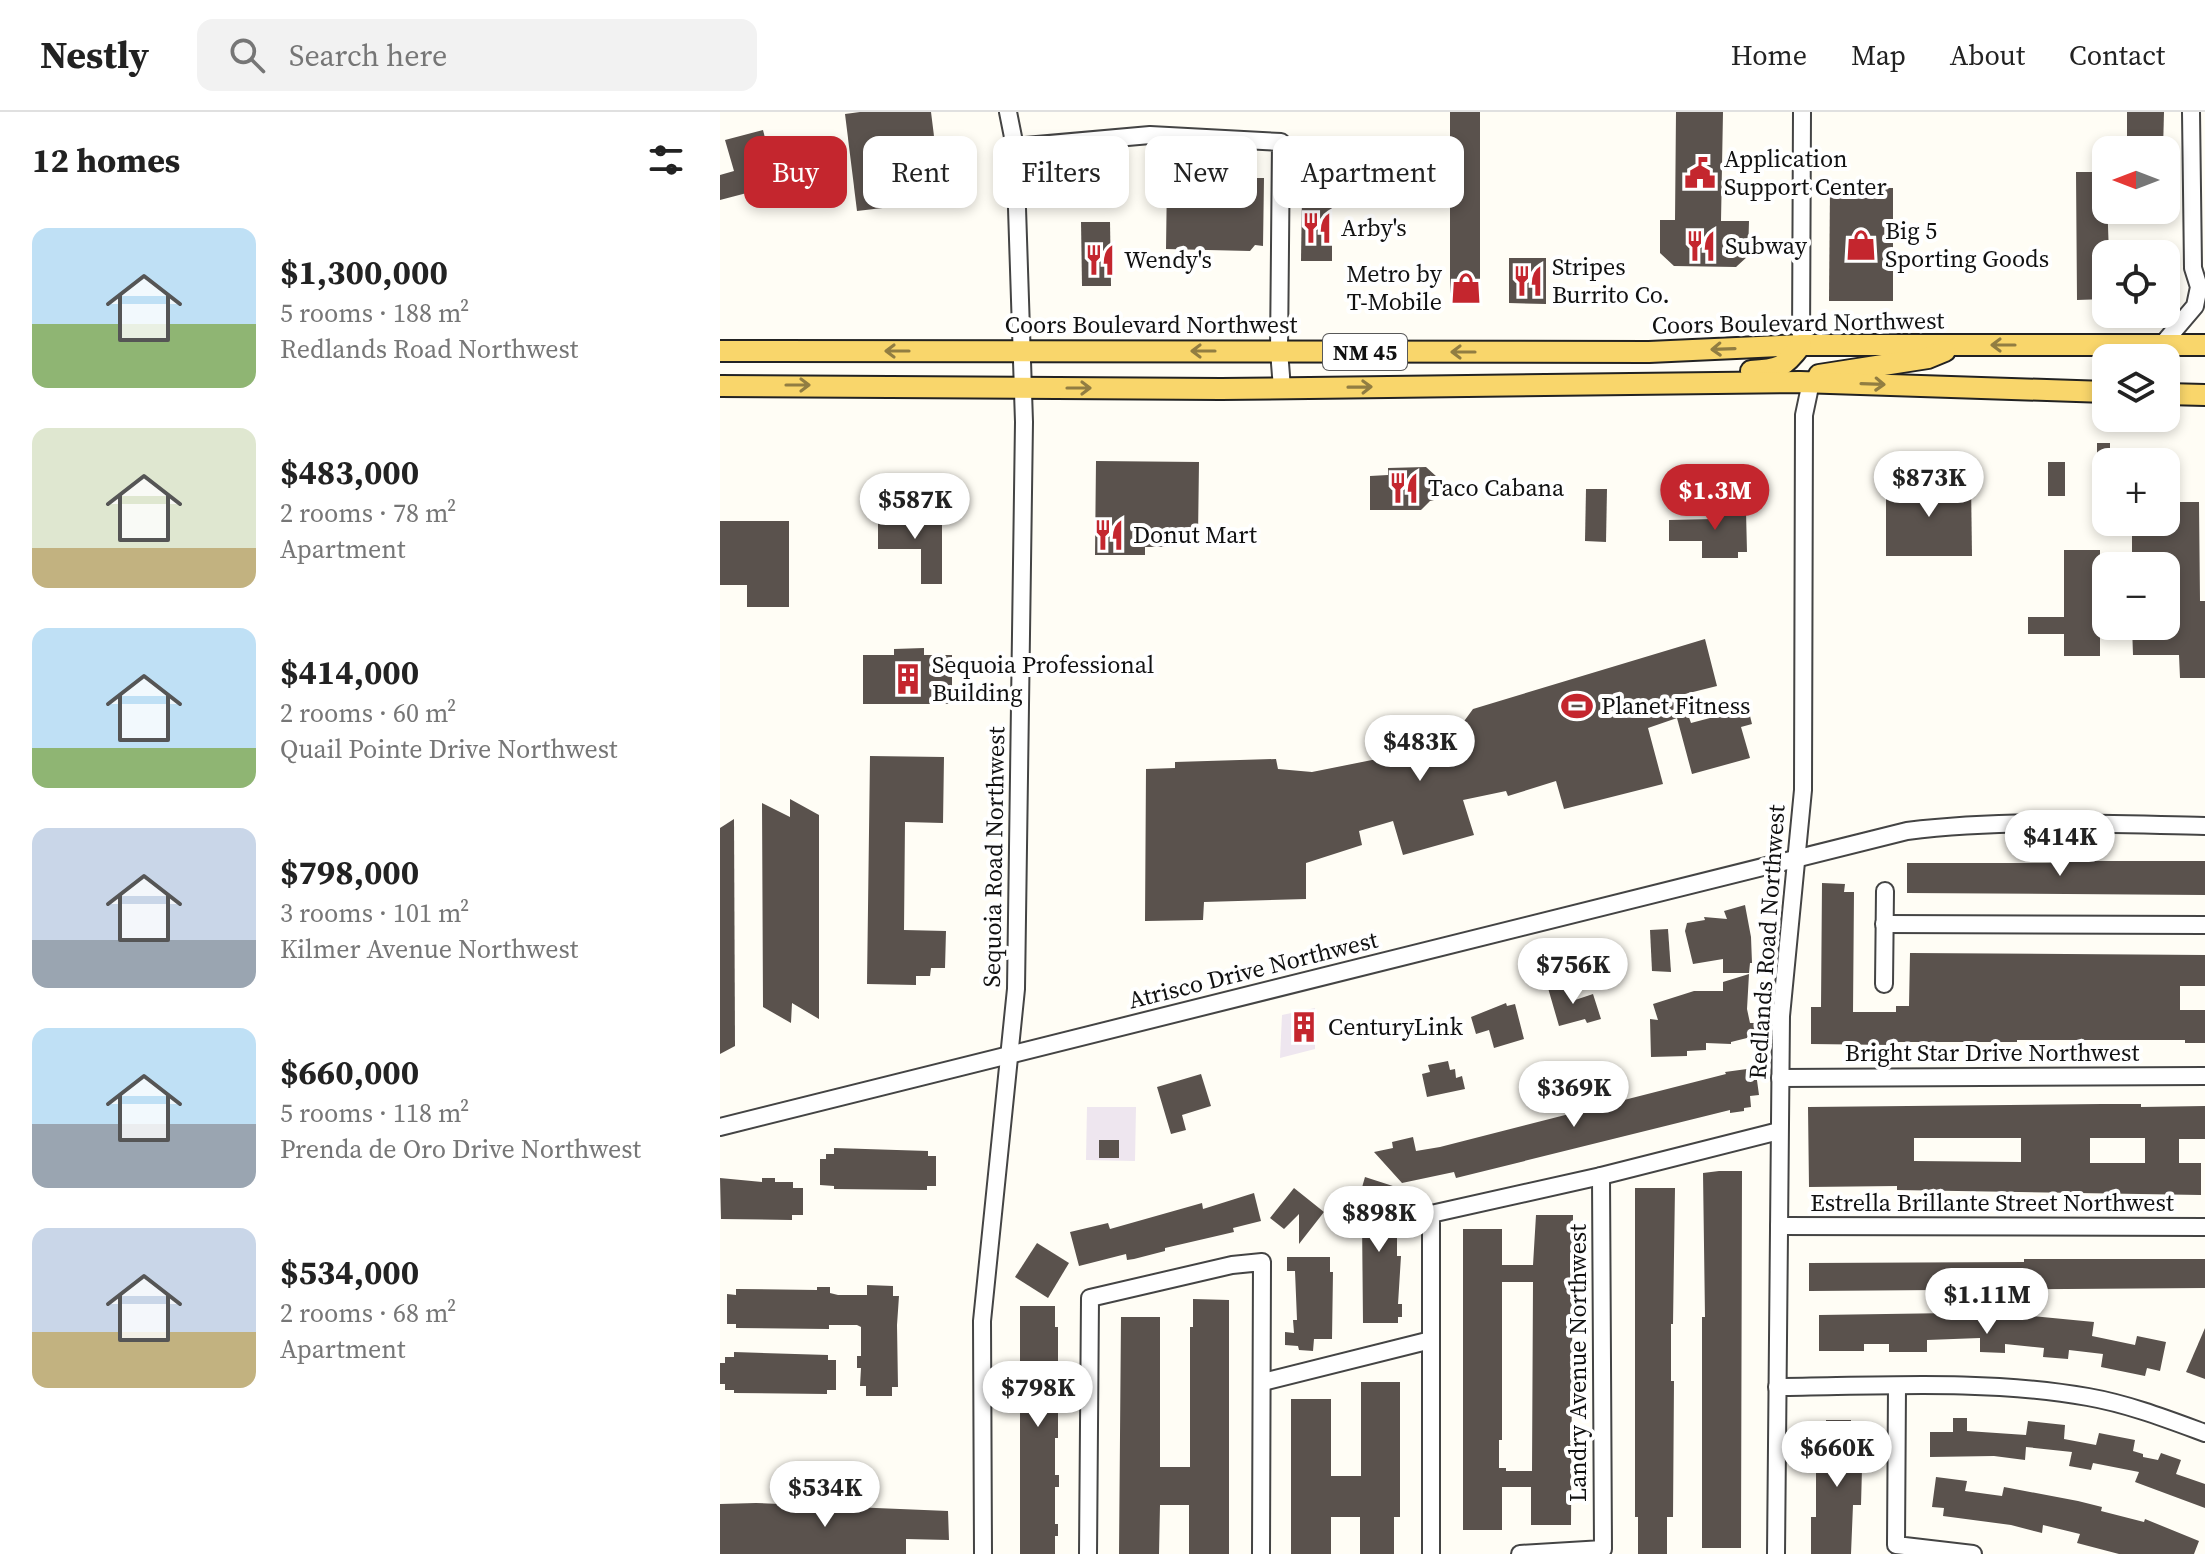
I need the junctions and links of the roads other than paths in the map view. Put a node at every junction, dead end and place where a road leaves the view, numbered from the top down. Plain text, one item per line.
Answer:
1 (1008, 112) edge
2 (1802, 112) edge
3 (2191, 112) edge
4 (1013, 136) edge
5 (1129, 137) edge
6 (1017, 208) edge
7 (2202, 290) edge
8 (2163, 344) edge
9 (1801, 345) junction
10 (1959, 345) junction
11 (2205, 345) edge
12 (2092, 346) edge
13 (2180, 346) edge
14 (720, 351) edge
15 (1023, 351) junction
16 (1279, 351) junction
17 (1811, 382) junction
18 (1658, 384) junction
19 (720, 386) edge
20 (1023, 387) junction
21 (1282, 388) junction
22 (2092, 392) edge
23 (2180, 394) edge
24 (2205, 395) edge
25 (2205, 826) edge
26 (1797, 860) junction
27 (1885, 891) dead end
28 (1884, 924) junction
29 (2205, 925) edge
30 (1884, 984) dead end
31 (1009, 1056) junction
32 (2205, 1076) edge
33 (1780, 1078) junction
34 (720, 1127) edge
35 (1779, 1131) junction
36 (1601, 1176) junction
37 (1779, 1226) junction
38 (2205, 1227) edge
39 (1431, 1340) junction
40 (1263, 1382) junction
41 (1777, 1387) junction
42 (1897, 1387) junction
43 (2205, 1433) edge
44 (983, 1554) edge
45 (1088, 1554) edge
46 (1261, 1554) edge
47 (1431, 1554) edge
48 (1520, 1554) edge
49 (1776, 1554) edge
50 (1973, 1554) edge

1 - 4 street, Sequoia Road Northwest
2 - 9 street
3 - 7 street
5 - 16 street
6 - 15 street, Sequoia Road Northwest
7 - 8 street
9 - 10 main road, Coors Boulevard Northwest / NM 45
9 -> 16 main road, Coors Boulevard Northwest / NM 45
9 - 18 main road
12 -> 10 main road, Coors Boulevard Northwest / NM 45
10 - 17 main road
11 - 13 main road, Coors Boulevard Northwest / NM 45
15 -> 14 main road, Coors Boulevard Northwest / NM 45
16 -> 15 main road, Coors Boulevard Northwest / NM 45
15 - 20 street, Sequoia Road Northwest
16 - 21 street
17 - 18 main road, NM 45
17 -> 22 main road, NM 45
17 - 26 street, Redlands Road Northwest
21 -> 18 main road, NM 45
19 -> 20 main road, NM 45
20 -> 21 main road, NM 45
20 - 31 street, Sequoia Road Northwest
23 - 24 main road
25 - 26 street, Atrisco Drive Northwest
26 - 31 street, Atrisco Drive Northwest
26 - 33 street, Redlands Road Northwest
27 - 28 street
28 - 29 street
28 - 30 street
31 - 34 street, Atrisco Drive Northwest
31 - 44 street, Sequoia Road Northwest
32 - 33 street, Bright Star Drive Northwest
33 - 35 street, Redlands Road Northwest
35 - 36 street
35 - 37 street, Redlands Road Northwest
36 - 39 street
36 - 48 street, Landry Avenue Northwest
37 - 38 street, Estrella Brillante Street Northwest
37 - 41 street, Redlands Road Northwest
39 - 40 street
39 - 47 street
40 - 45 street
40 - 46 street
41 - 42 street
41 - 49 street, Redlands Road Northwest
42 - 43 street
42 - 50 street

